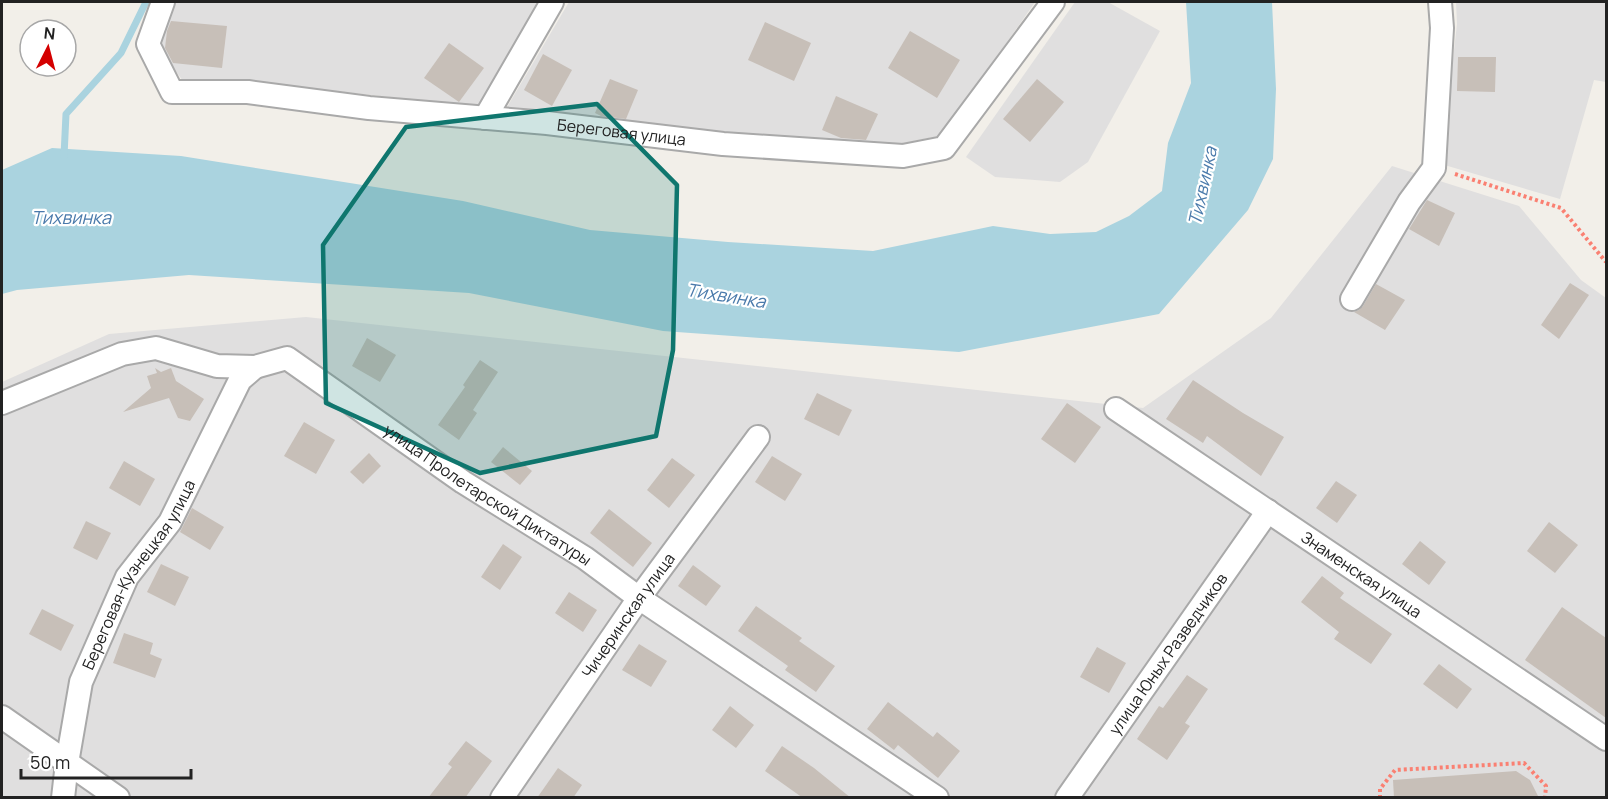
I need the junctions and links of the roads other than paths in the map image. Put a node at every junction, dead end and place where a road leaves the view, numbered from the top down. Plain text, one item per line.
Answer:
1 (163, 2) edge
2 (552, 2) edge
3 (1053, 2) edge
4 (1440, 2) edge
5 (485, 118) junction
6 (1352, 299) dead end
7 (255, 367) junction
8 (2, 403) edge
9 (1116, 409) dead end
10 (758, 437) dead end
11 (1268, 512) junction
12 (639, 598) junction
13 (2, 717) edge
14 (1606, 739) edge
15 (67, 763) junction
16 (63, 798) edge
17 (118, 798) edge
18 (502, 798) edge
19 (937, 798) edge
20 (1067, 798) edge

1 - 5 street, Береговая улица
2 - 5 street
3 - 5 street, Береговая улица
4 - 6 street
7 - 8 street, улица Пролетарской Диктатуры
7 - 12 street, улица Пролетарской Диктатуры
7 - 15 street, Береговая-Кузнецкая улица
9 - 11 street, Знаменская улица
10 - 12 street, Чичеринская улица
11 - 14 street, Знаменская улица
11 - 20 street, улица Юных Разведчиков
12 - 18 street, Чичеринская улица
12 - 19 street, улица Пролетарской Диктатуры
13 - 15 street
15 - 16 street, Береговая-Кузнецкая улица
15 - 17 street

